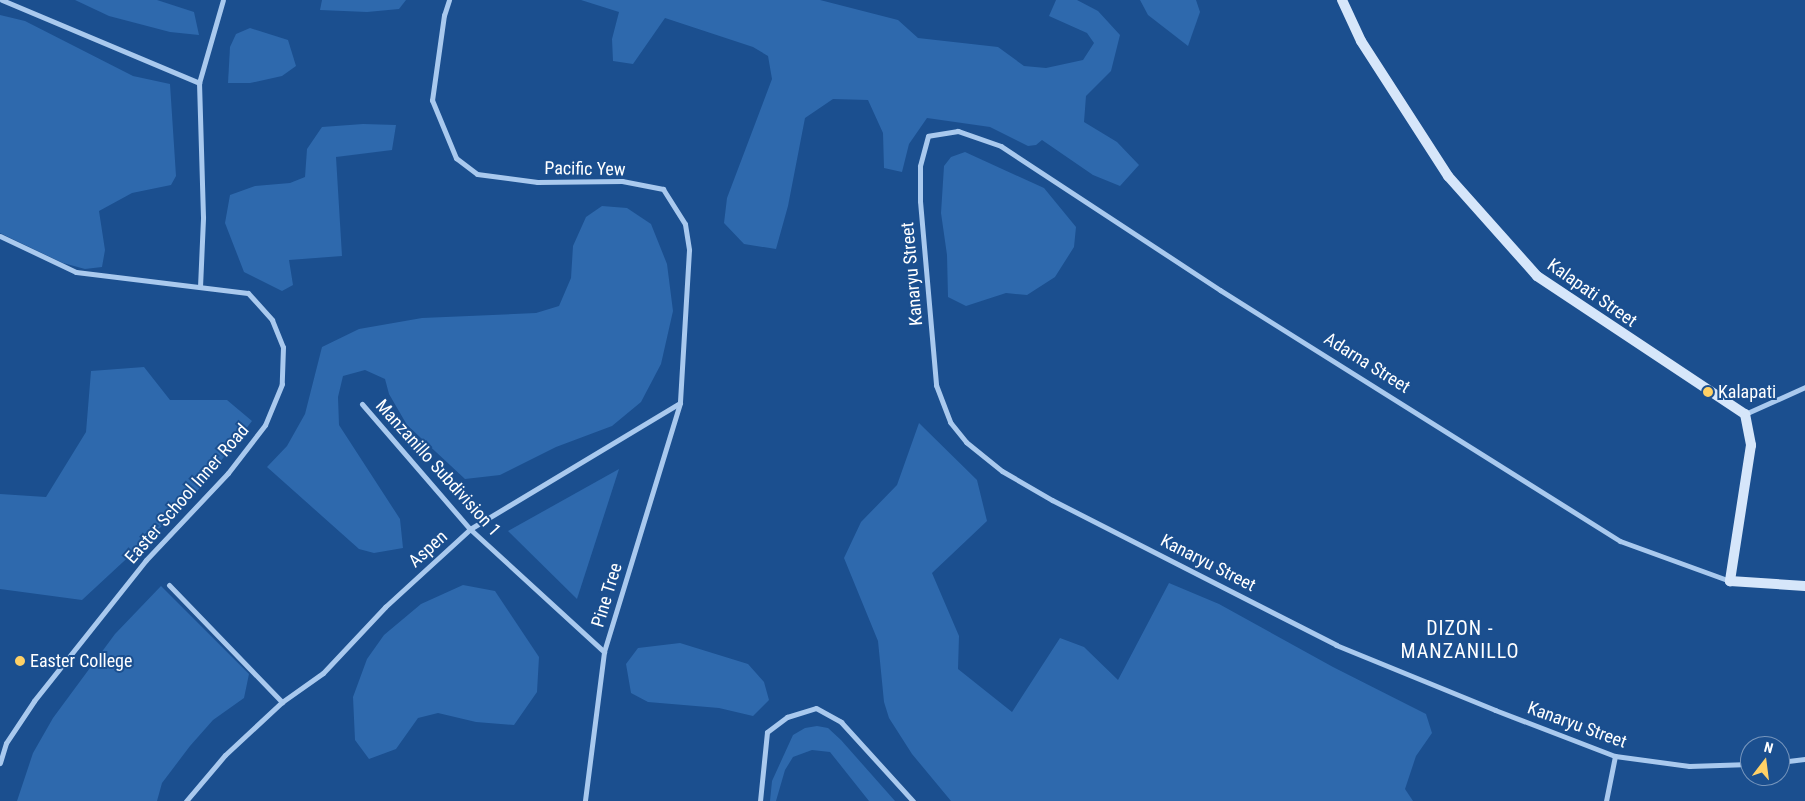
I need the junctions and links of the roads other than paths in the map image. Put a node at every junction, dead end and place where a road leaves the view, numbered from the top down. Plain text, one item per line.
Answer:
1 (2, 0) edge
2 (223, 0) edge
3 (449, 0) edge
4 (1342, 0) edge
5 (199, 83) junction
6 (928, 136) joint
7 (0, 236) edge
8 (200, 287) junction
9 (1805, 387) edge
10 (680, 403) junction
11 (362, 404) dead end
12 (1745, 414) junction
13 (470, 529) junction
14 (1730, 581) junction
15 (169, 585) dead end
16 (1805, 586) edge
17 (604, 652) junction
18 (282, 702) junction
19 (1615, 756) junction
20 (1805, 759) edge
21 (1790, 761) edge
22 (0, 763) edge
23 (1740, 764) edge
24 (186, 801) edge
25 (585, 801) edge
26 (760, 801) edge
27 (913, 801) edge
28 (1606, 801) edge

1 - 5 street
2 - 5 street
3 - 10 street, Pacific Yew
4 - 12 street, Kalapati Street
5 - 8 street
6 - 14 street, Adarna Street
6 - 19 street, Kanaryu Street
7 - 8 street, Easter School Inner Road
8 - 22 street, Easter School Inner Road
9 - 12 street
10 - 13 street, Aspen
10 - 17 street, Pine Tree
11 - 13 street, Manzanillo Subdivision 1
12 - 14 street
13 - 17 street, Manzanillo Subdivision 1
13 - 18 street, Aspen
14 - 16 street, Adarna Street
15 - 18 street
17 - 25 street, Pine Tree
18 - 24 street, Aspen
19 - 23 street, Kanaryu Street
19 - 28 street
20 - 21 street
26 - 27 street

